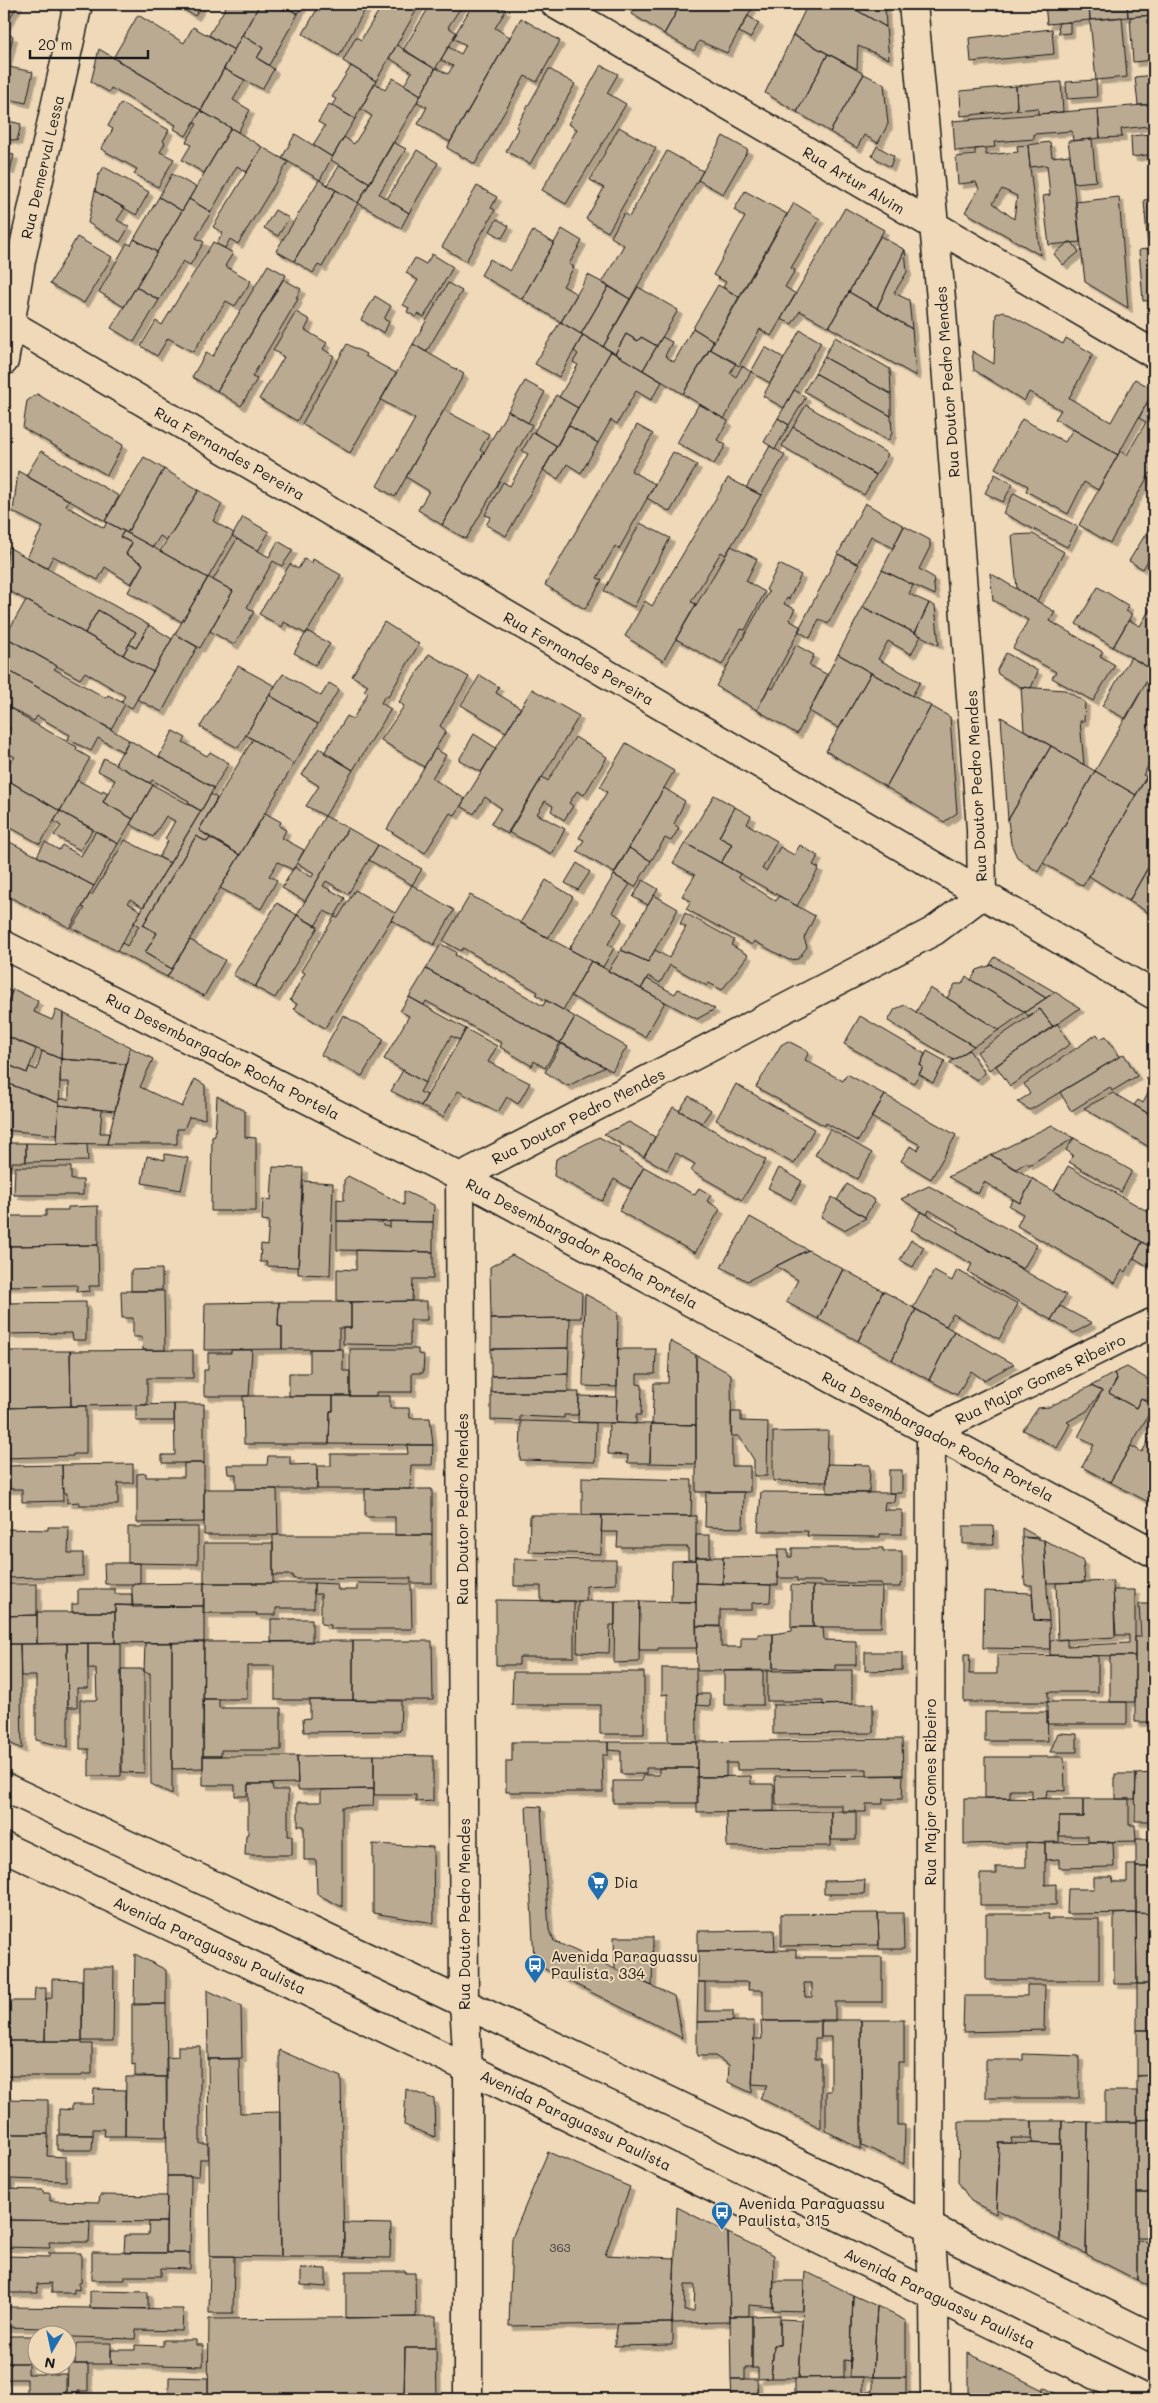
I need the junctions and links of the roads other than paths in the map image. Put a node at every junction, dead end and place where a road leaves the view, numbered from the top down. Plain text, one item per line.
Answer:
1 (78, 4) edge
2 (555, 4) edge
3 (913, 4) edge
4 (934, 228) junction
5 (6, 324) edge
6 (1154, 354) edge
7 (4, 361) edge
8 (982, 895) junction
9 (4, 944) edge
10 (1154, 995) edge
11 (460, 1177) junction
12 (1154, 1322) edge
13 (932, 1432) junction
14 (1154, 1553) edge
15 (4, 1788) edge
16 (4, 1847) edge
17 (464, 2002) junction
18 (468, 2068) junction
19 (929, 2226) junction
20 (934, 2295) junction
21 (1154, 2338) edge
22 (468, 2399) edge
23 (934, 2399) edge
24 (1145, 2399) edge

1 - 5 street, Rua Demerval Lessa
2 - 4 street, Rua Artur Alvim
3 - 4 street, Rua Doutor Pedro Mendes
4 - 6 street, Rua Artur Alvim
4 - 8 street, Rua Doutor Pedro Mendes
5 - 7 street, Rua Demerval Lessa
5 - 8 street, Rua Fernandes Pereira
8 - 10 street, Rua Fernandes Pereira
8 - 11 street, Rua Doutor Pedro Mendes
9 - 11 street, Rua Desembargador Rocha Portela
11 - 13 street, Rua Desembargador Rocha Portela
11 - 17 street, Rua Doutor Pedro Mendes
12 - 13 street, Rua Major Gomes Ribeiro
13 - 14 street, Rua Desembargador Rocha Portela
13 - 19 street, Rua Major Gomes Ribeiro
15 - 17 street
16 - 18 street, Avenida Paraguassu Paulista
17 - 18 street, Rua Doutor Pedro Mendes
17 - 19 street
18 - 20 street, Avenida Paraguassu Paulista
18 - 22 street, Rua Doutor Pedro Mendes
19 - 20 street, Rua Major Gomes Ribeiro
19 - 21 street
20 - 23 street, Rua Major Gomes Ribeiro
20 - 24 street, Avenida Paraguassu Paulista

